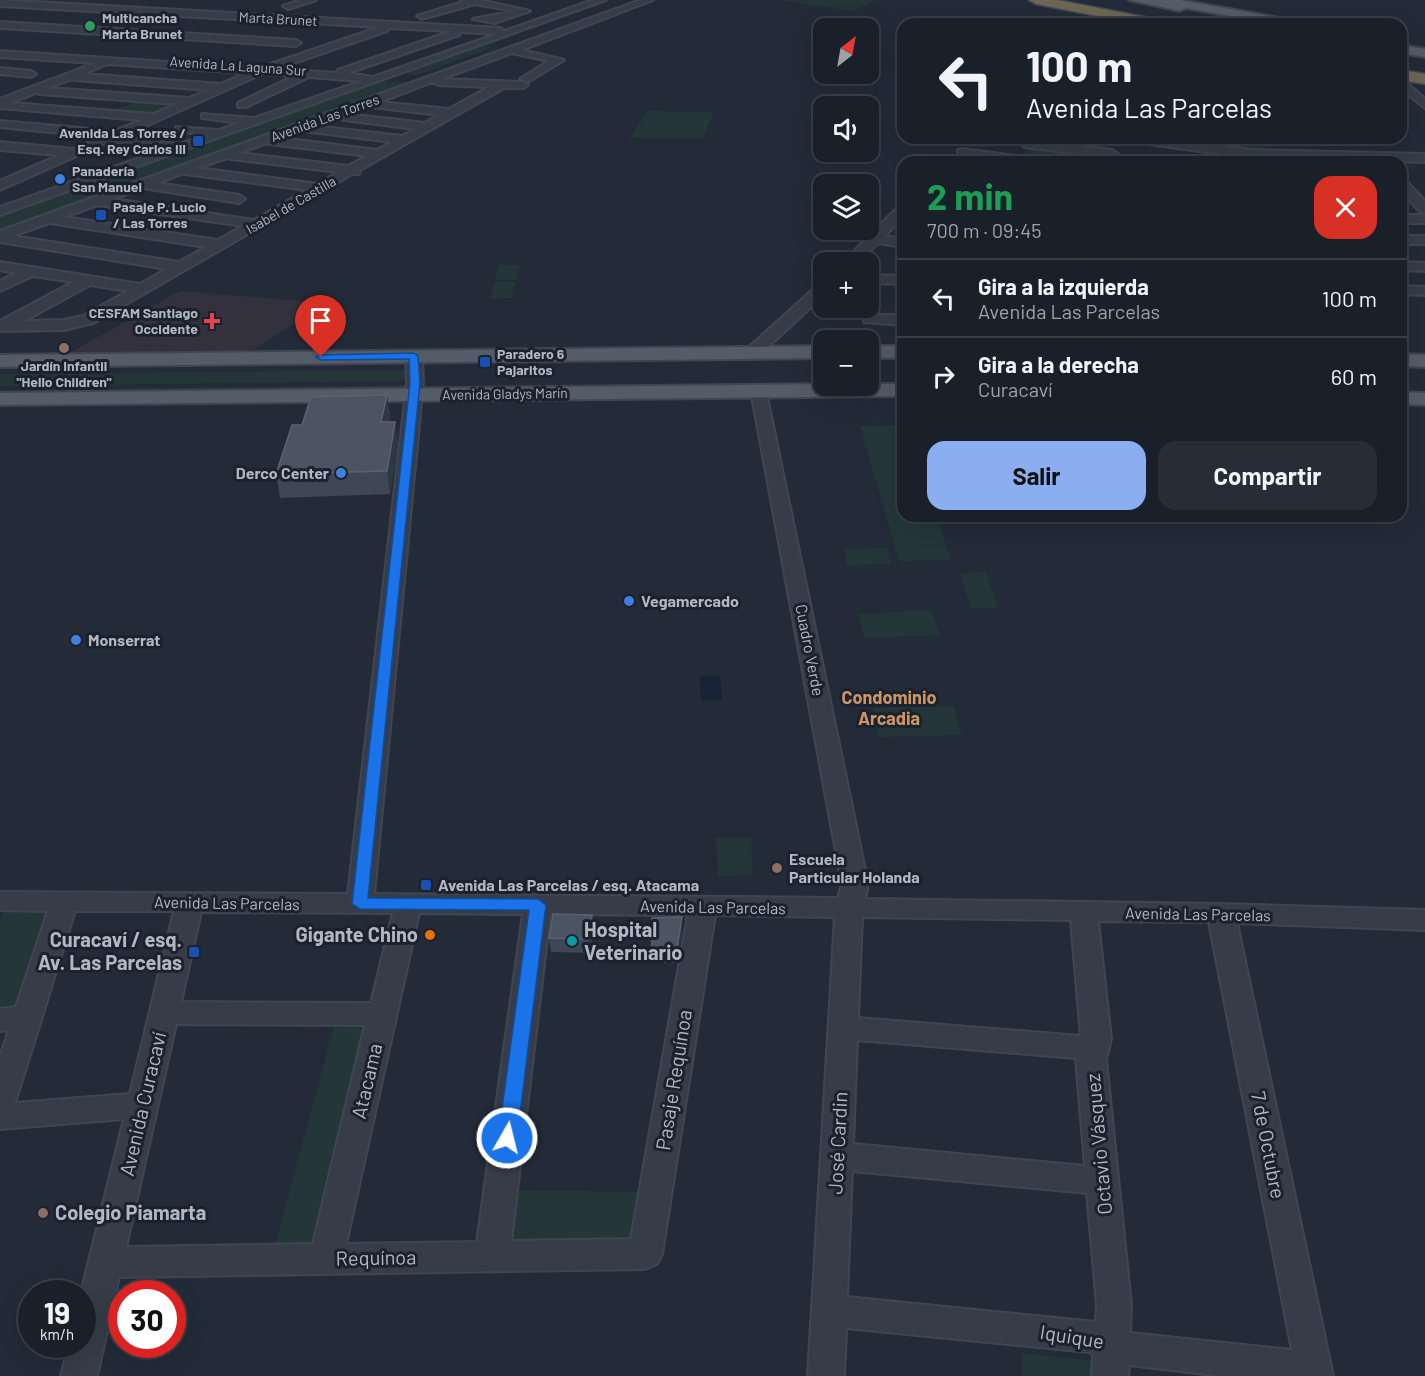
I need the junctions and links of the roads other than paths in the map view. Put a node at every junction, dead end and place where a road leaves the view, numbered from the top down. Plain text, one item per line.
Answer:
1 (312, 0) edge
2 (586, 0) edge
3 (602, 0) edge
4 (649, 0) edge
5 (1020, 0) edge
6 (1036, 0) edge
7 (1135, 0) edge
8 (1161, 0) edge
9 (470, 1) edge
10 (0, 3) edge
11 (233, 4) dead end
12 (58, 6) junction
13 (288, 6) dead end
14 (500, 6) junction
15 (93, 8) junction
16 (529, 12) junction
17 (0, 14) edge
18 (372, 14) dead end
19 (203, 15) junction
20 (469, 15) dead end
21 (35, 16) junction
22 (422, 16) junction
23 (556, 16) junction
24 (71, 18) junction
25 (1112, 18) edge
26 (1129, 18) edge
27 (1232, 18) edge
28 (1258, 18) edge
29 (588, 22) junction
30 (150, 23) dead end
31 (355, 23) junction
32 (0, 25) edge
33 (394, 25) junction
34 (12, 26) junction
35 (48, 28) junction
36 (467, 29) junction
37 (86, 30) junction
38 (0, 31) edge
39 (122, 32) junction
40 (513, 32) junction
41 (326, 33) dead end
42 (369, 34) junction
43 (555, 34) junction
44 (164, 35) junction
45 (30, 36) dead end
46 (310, 38) dead end
47 (442, 38) junction
48 (68, 39) dead end
49 (101, 43) dead end
50 (297, 43) junction
51 (12, 44) dead end
52 (1407, 45) edge
53 (142, 46) dead end
54 (50, 47) dead end
55 (332, 47) junction
56 (90, 48) dead end
57 (1407, 49) edge
58 (1423, 49) edge
59 (0, 51) edge
60 (132, 51) dead end
61 (403, 51) junction
62 (511, 51) junction
63 (36, 53) junction
64 (266, 53) dead end
65 (75, 56) junction
66 (305, 56) junction
67 (112, 60) junction
68 (248, 60) dead end
69 (376, 60) junction
70 (231, 65) junction
71 (265, 69) junction
72 (0, 71) edge
73 (341, 72) junction
74 (31, 74) dead end
75 (307, 74) junction
76 (70, 76) junction
77 (383, 77) junction
78 (1407, 77) edge
79 (1425, 78) edge
80 (431, 80) junction
81 (1407, 83) edge
82 (502, 84) junction
83 (223, 87) junction
84 (278, 88) junction
85 (34, 90) junction
86 (398, 92) junction
87 (334, 94) junction
88 (430, 95) dead end
89 (141, 98) junction
90 (452, 98) dead end
91 (474, 100) junction
92 (191, 102) junction
93 (366, 103) junction
94 (1407, 103) edge
95 (0, 104) edge
96 (1425, 106) edge
97 (289, 110) junction
98 (451, 113) junction
99 (104, 114) junction
100 (332, 115) junction
101 (206, 116) dead end
102 (155, 117) junction
103 (256, 122) junction
104 (0, 124) edge
105 (299, 127) junction
106 (428, 127) junction
107 (180, 129) dead end
108 (221, 134) junction
109 (112, 137) junction
110 (271, 140) junction
111 (404, 140) junction
112 (970, 144) edge
113 (1028, 144) edge
114 (1045, 144) edge
115 (1120, 144) edge
116 (1168, 144) edge
117 (0, 146) edge
118 (181, 148) junction
119 (1181, 152) edge
120 (75, 153) junction
121 (962, 153) junction
122 (225, 154) junction
123 (380, 154) junction
124 (959, 156) edge
125 (981, 156) edge
126 (1018, 156) edge
127 (1100, 156) edge
128 (1111, 156) edge
129 (1242, 156) edge
130 (1287, 156) edge
131 (1359, 156) edge
132 (1407, 158) edge
133 (1425, 158) edge
134 (0, 169) edge
135 (182, 170) junction
136 (351, 170) junction
137 (32, 172) junction
138 (375, 173) dead end
139 (271, 182) junction
140 (140, 185) junction
141 (0, 186) edge
142 (320, 188) junction
143 (1407, 189) edge
144 (49, 194) junction
145 (239, 199) junction
146 (95, 201) junction
147 (1421, 204) edge
148 (0, 211) edge
149 (897, 216) edge
150 (205, 217) junction
151 (48, 218) junction
152 (1407, 219) edge
153 (1425, 219) edge
154 (256, 224) junction
155 (115, 229) junction
156 (879, 234) edge
157 (0, 237) edge
158 (879, 239) edge
159 (873, 240) edge
160 (1407, 240) edge
161 (1425, 240) edge
162 (897, 242) edge
163 (220, 245) junction
164 (73, 250) junction
165 (860, 252) edge
166 (0, 266) edge
167 (181, 267) junction
168 (32, 271) junction
169 (879, 279) edge
170 (88, 280) junction
171 (897, 280) edge
172 (0, 287) edge
173 (142, 289) junction
174 (1407, 290) edge
175 (1425, 291) edge
176 (813, 297) edge
177 (804, 306) junction
178 (813, 306) edge
179 (879, 307) edge
180 (897, 308) edge
181 (869, 318) edge
182 (897, 320) edge
183 (2, 326) edge
184 (813, 352) edge
185 (879, 352) edge
186 (897, 352) edge
187 (752, 353) junction
188 (414, 356) junction
189 (1407, 360) edge
190 (0, 361) edge
191 (1425, 361) edge
192 (897, 390) edge
193 (759, 391) junction
194 (412, 395) junction
195 (1407, 398) edge
196 (0, 399) edge
197 (1425, 399) edge
198 (0, 901) edge
199 (65, 901) junction
200 (190, 902) junction
201 (360, 904) junction
202 (408, 904) junction
203 (538, 905) junction
204 (703, 907) junction
205 (849, 909) junction
206 (1084, 912) junction
207 (1221, 913) junction
208 (1425, 920) edge
209 (164, 1012) junction
210 (383, 1014) junction
211 (14, 1018) edge
212 (843, 1028) junction
213 (1094, 1048) junction
214 (0, 1103) edge
215 (143, 1105) junction
216 (0, 1117) edge
217 (837, 1156) junction
218 (1102, 1181) junction
219 (645, 1254) joint
220 (492, 1256) junction
221 (326, 1258) junction
222 (106, 1262) junction
223 (829, 1311) junction
224 (1111, 1360) edge
225 (1315, 1373) edge
226 (79, 1376) edge
227 (826, 1376) edge

1 - 13 street
2 - 16 street
3 - 23 street, Avenida Las Torres
4 - 29 street, Avenida Las Torres
5 - 25 highway
6 - 26 highway
7 - 27 main road
8 - 28 main road
9 - 14 street
9 - 22 street
10 - 12 street, Marta Brunet
11 - 19 street
12 - 15 street, Marta Brunet
12 - 21 street
14 - 16 street
14 - 20 street
15 - 19 street, Marta Brunet
15 - 24 street
16 - 22 street
16 - 23 street
17 - 21 street
18 - 22 street
19 - 31 street, Marta Brunet
19 - 44 street
21 - 34 street
23 - 29 street
23 - 40 street, Avenida Las Torres
24 - 30 street
24 - 35 street
29 - 43 street, Avenida Las Torres
31 - 33 street, Marta Brunet
31 - 41 street
32 - 34 street
33 - 36 street, Marta Brunet
33 - 42 street
34 - 35 street
34 - 38 street
35 - 37 street
35 - 45 street
36 - 40 street, Marta Brunet
36 - 47 street
37 - 39 street
37 - 48 street
39 - 44 street
39 - 49 street
40 - 43 street, Marta Brunet
40 - 77 street, Avenida Las Torres
42 - 47 street
42 - 55 street
43 - 62 street, Avenida Las Torres
44 - 50 street
44 - 53 street
46 - 50 street
47 - 61 street
50 - 64 street
51 - 59 street
52 - 58 main road
54 - 63 street
55 - 61 street
55 - 66 street
56 - 65 street
57 - 58 main road
59 - 63 street, Avenida La Laguna Sur
59 - 67 street, Avenida La Laguna Sur
60 - 67 street
61 - 69 street
62 - 80 street, Avenida Las Torres
62 - 82 street, Avenida La Laguna Sur
63 - 65 street, Avenida La Laguna Sur
65 - 67 street, Avenida La Laguna Sur
66 - 69 street
66 - 71 street
67 - 70 street, Avenida La Laguna Sur
67 - 71 street, Avenida La Laguna Sur
67 - 76 street
68 - 70 street
69 - 73 street
70 - 71 street, Avenida La Laguna Sur
71 - 73 street, Avenida La Laguna Sur
71 - 75 street, Avenida La Laguna Sur
71 - 83 street
72 - 74 street
73 - 77 street, Avenida La Laguna Sur
75 - 77 street, Avenida La Laguna Sur
75 - 84 street
76 - 83 street
76 - 85 street
77 - 80 street, Avenida La Laguna Sur
77 - 87 street, Avenida Las Torres
78 - 79 highway
80 - 82 street, Avenida La Laguna Sur
80 - 86 street, Avenida Las Torres
81 - 96 street
82 - 91 street, Isabel de Castilla
83 - 92 street
84 - 87 street
84 - 97 street
85 - 89 street
85 - 95 street
86 - 88 street
86 - 93 street, Avenida Las Torres
87 - 97 street, Avenida Las Torres
89 - 92 street
89 - 99 street
90 - 91 street
91 - 98 street, Isabel de Castilla
92 - 102 street
93 - 98 street
93 - 100 street, Avenida Las Torres
94 - 96 street
95 - 99 street
97 - 103 street, Avenida Las Torres
98 - 106 street, Isabel de Castilla
99 - 102 street
100 - 105 street, Avenida Las Torres
100 - 106 street
101 - 103 street
102 - 109 street
103 - 108 street, Avenida Las Torres
104 - 109 street
105 - 110 street, Avenida Las Torres
105 - 111 street
106 - 111 street, Isabel de Castilla
107 - 108 street
108 - 118 street, Avenida Las Torres
109 - 118 street
109 - 120 street
110 - 122 street, Avenida Las Torres
110 - 123 street
111 - 123 street, Isabel de Castilla
112 - 121 street
113 - 126 street
114 - 127 street
115 - 128 street
116 - 119 street
117 - 120 street
118 - 122 street
118 - 144 street, Avenida Las Torres
119 - 129 street
120 - 137 street
121 - 124 street
121 - 125 street
122 - 135 street, Avenida Las Torres
122 - 136 street
123 - 136 street, Isabel de Castilla
130 - 131 street
132 - 133 street
134 - 137 street
135 - 139 street
135 - 140 street, Avenida Las Torres
136 - 138 street
136 - 142 street, Isabel de Castilla
137 - 141 street
139 - 142 street
139 - 145 street
140 - 145 street
140 - 146 street, Avenida Las Torres
142 - 154 street, Isabel de Castilla
143 - 147 street
144 - 146 street
144 - 148 street, Avenida Las Torres
145 - 150 street
146 - 150 street
146 - 151 street, Avenida Las Torres
149 - 156 street
150 - 154 street
151 - 155 street
151 - 157 street, Avenida Las Torres
152 - 153 street
154 - 163 street, Isabel de Castilla
155 - 163 street
155 - 164 street
157 - 164 street
158 - 162 street
159 - 165 street
160 - 161 street
163 - 167 street, Isabel de Castilla
164 - 167 street
164 - 168 street
166 - 168 street
167 - 173 street, Isabel de Castilla
168 - 170 street
168 - 172 street
169 - 171 street
170 - 173 street
170 - 183 street
173 - 183 street, Isabel de Castilla
174 - 175 street
176 - 177 street
177 - 178 street
177 - 187 street
179 - 180 street
181 - 182 street
184 - 187 main road
185 - 186 main road
187 - 188 main road
188 - 190 main road
188 - 194 street
189 - 191 main road
192 - 193 main road, Avenida Gladys Marín
193 - 194 main road, Avenida Gladys Marín
193 - 205 street, Cuadro Verde
194 - 196 main road, Avenida Gladys Marín
194 - 201 street
195 - 197 main road
198 - 199 street, Avenida Las Parcelas
199 - 200 street, Avenida Las Parcelas
199 - 211 street
200 - 201 street, Avenida Las Parcelas
200 - 209 street, Avenida Curacaví
201 - 202 street, Avenida Las Parcelas
202 - 203 street, Avenida Las Parcelas
202 - 210 street, Atacama
203 - 204 street, Avenida Las Parcelas
203 - 220 street
204 - 205 street, Avenida Las Parcelas
204 - 219 street, Pasaje Requínoa
205 - 206 street, Avenida Las Parcelas
205 - 212 street, José Cardin
206 - 207 street, Avenida Las Parcelas
206 - 213 street, Octavio Vásquez
207 - 208 street, Avenida Las Parcelas
207 - 225 street, 7 de Octubre
209 - 210 street
209 - 215 street, Avenida Curacaví
210 - 221 street, Atacama
211 - 214 street
212 - 213 street
212 - 217 street, José Cardin
213 - 218 street, Octavio Vásquez
215 - 216 street
215 - 222 street, Avenida Curacaví
217 - 218 street
217 - 223 street, José Cardin
218 - 224 street, Octavio Vásquez
219 - 220 street, Requínoa
220 - 221 street, Requínoa
221 - 222 street, Requínoa
222 - 226 street, Avenida Curacaví
223 - 224 street, Iquique
223 - 227 street, José Cardin
224 - 225 street, Iquique

